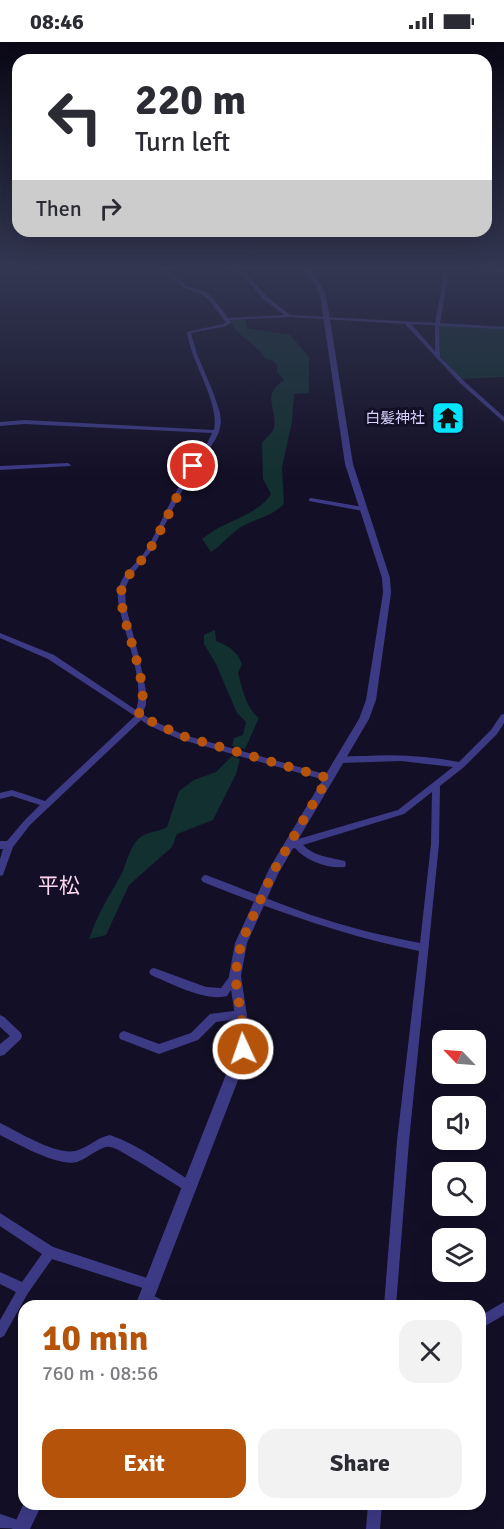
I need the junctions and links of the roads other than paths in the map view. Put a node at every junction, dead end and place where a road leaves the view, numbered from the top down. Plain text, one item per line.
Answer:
1 (190, 337) edge
2 (329, 337) edge
3 (421, 337) edge
4 (437, 337) edge
5 (438, 357) junction
6 (504, 420) edge
7 (0, 424) edge
8 (216, 432) junction
9 (68, 465) dead end
10 (0, 468) edge
11 (311, 500) dead end
12 (363, 509) junction
13 (0, 635) edge
14 (139, 715) junction
15 (504, 717) edge
16 (340, 760) junction
17 (461, 765) junction
18 (328, 778) junction
19 (436, 784) junction
20 (0, 796) edge
21 (46, 804) junction
22 (5, 845) edge
23 (293, 845) junction
24 (342, 864) dead end
25 (0, 873) edge
26 (206, 879) dead end
27 (259, 900) junction
28 (423, 948) junction
29 (154, 972) dead end
30 (235, 976) junction
31 (241, 1015) junction
32 (0, 1020) edge
33 (124, 1036) dead end
34 (0, 1051) edge
35 (0, 1129) edge
36 (190, 1187) junction
37 (0, 1219) edge
38 (50, 1252) junction
39 (0, 1278) edge
40 (152, 1285) junction
41 (24, 1289) junction
42 (146, 1300) edge
43 (390, 1300) edge
44 (504, 1308) edge
45 (486, 1319) edge
46 (0, 1332) edge
47 (30, 1510) edge
48 (375, 1510) edge
49 (0, 1521) edge
50 (21, 1528) edge
51 (373, 1529) edge

1 - 8 street
2 - 12 street
3 - 5 street
4 - 5 street
5 - 6 street
7 - 8 street
8 - 14 street
9 - 10 street
11 - 12 street
12 - 16 street
13 - 14 street
14 - 18 street
14 - 21 street
15 - 17 street
16 - 17 street
16 - 18 street
17 - 19 street
18 - 23 street
19 - 23 street
19 - 28 street
20 - 21 street
21 - 22 street
22 - 25 street
23 - 24 street
23 - 27 street
26 - 27 street
27 - 28 street
27 - 30 street
28 - 43 street
29 - 30 street
30 - 31 street
31 - 33 street
31 - 36 street
32 - 34 street
35 - 36 street
36 - 40 street
37 - 38 street
38 - 40 street
38 - 41 street
39 - 41 street
40 - 42 street
41 - 46 street
44 - 45 street
47 - 50 street
48 - 51 street
49 - 50 street

